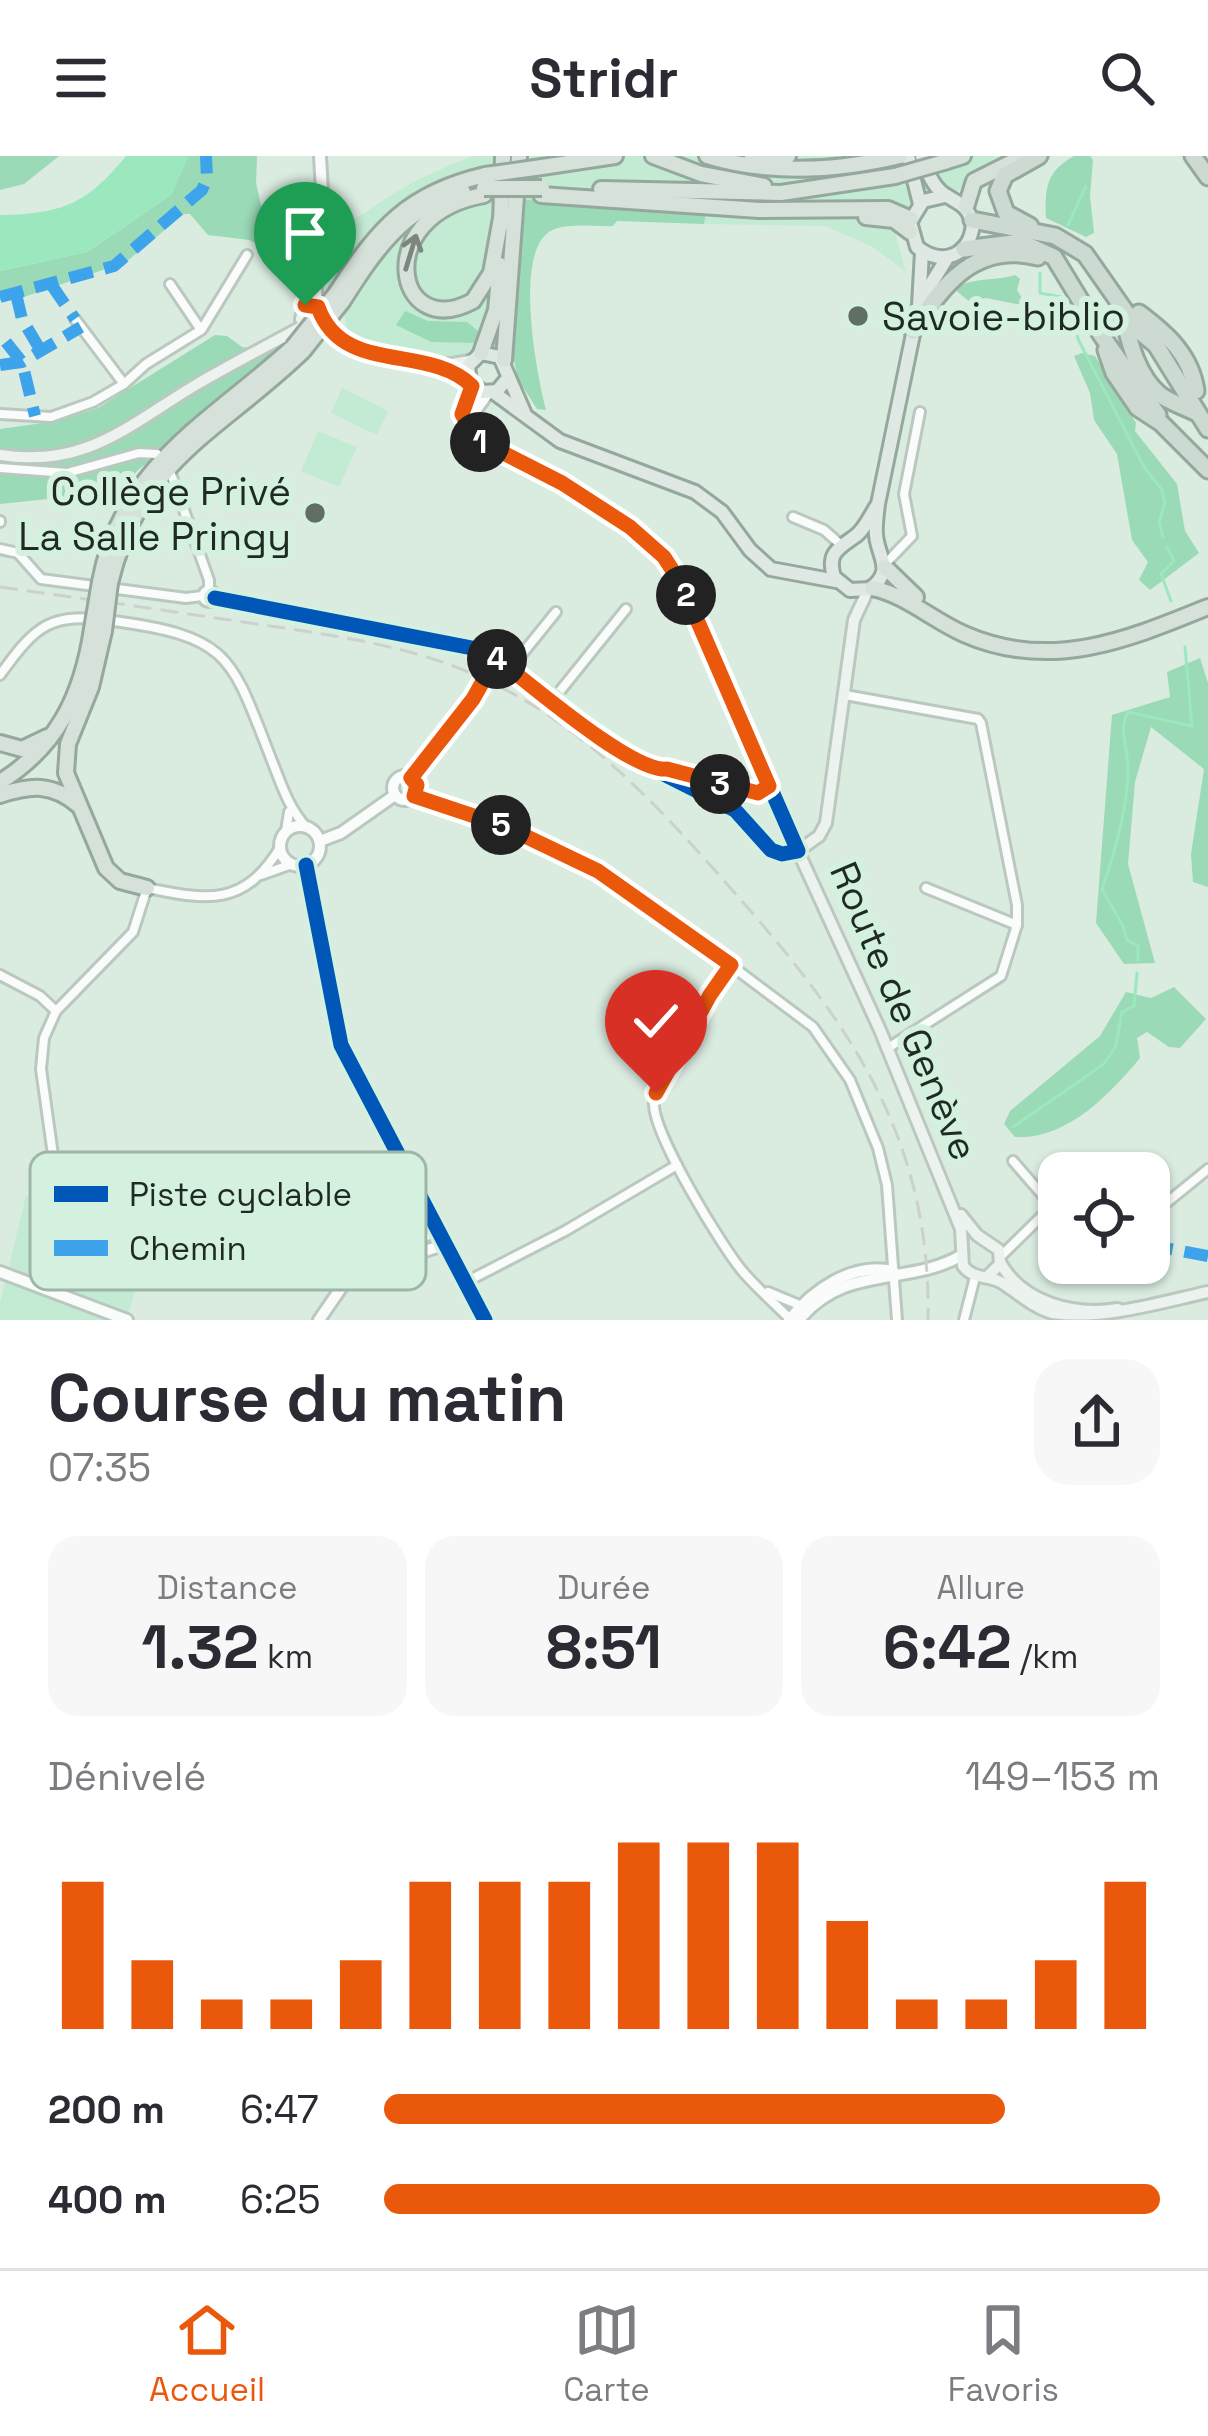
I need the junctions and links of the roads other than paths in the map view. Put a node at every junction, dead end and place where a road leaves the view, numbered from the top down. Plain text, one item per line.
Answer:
1 (320, 156) edge
2 (503, 156) edge
3 (519, 156) edge
4 (653, 156) edge
5 (707, 156) edge
6 (721, 156) edge
7 (788, 156) edge
8 (922, 156) edge
9 (963, 156) edge
10 (1024, 156) edge
11 (1039, 156) edge
12 (1193, 156) edge
13 (612, 157) edge
14 (899, 157) edge
15 (1208, 178) edge
16 (484, 186) junction
17 (830, 188) junction
18 (542, 192) junction
19 (945, 196) junction
20 (920, 203) junction
21 (969, 213) junction
22 (501, 218) junction
23 (911, 225) junction
24 (1055, 236) junction
25 (964, 249) junction
26 (922, 252) junction
27 (247, 255) dead end
28 (947, 258) junction
29 (1060, 266) junction
30 (170, 284) dead end
31 (1120, 301) junction
32 (919, 305) junction
33 (311, 315) junction
34 (75, 319) dead end
35 (1135, 327) junction
36 (201, 330) junction
37 (913, 331) junction
38 (477, 356) junction
39 (504, 360) junction
40 (431, 364) junction
41 (507, 380) junction
42 (124, 384) junction
43 (471, 384) junction
44 (490, 392) junction
45 (1190, 402) junction
46 (920, 412) dead end
47 (0, 413) edge
48 (524, 413) junction
49 (465, 425) junction
50 (1208, 429) edge
51 (157, 454) dead end
52 (0, 455) edge
53 (0, 468) edge
54 (1208, 470) edge
55 (171, 474) dead end
56 (878, 504) junction
57 (793, 517) dead end
58 (855, 537) junction
59 (0, 549) edge
60 (836, 550) junction
61 (883, 557) junction
62 (799, 574) junction
63 (840, 584) junction
64 (870, 589) junction
65 (209, 594) junction
66 (1208, 603) edge
67 (626, 609) dead end
68 (556, 612) dead end
69 (854, 620) junction
70 (98, 630) junction
71 (496, 658) junction
72 (509, 669) junction
73 (0, 675) edge
74 (845, 695) junction
75 (551, 702) junction
76 (83, 706) junction
77 (56, 732) junction
78 (0, 743) edge
79 (653, 770) junction
80 (411, 778) junction
81 (0, 782) edge
82 (763, 790) junction
83 (0, 793) edge
84 (395, 795) junction
85 (414, 796) junction
86 (82, 808) junction
87 (290, 810) junction
88 (305, 826) junction
89 (286, 832) junction
90 (320, 842) junction
91 (280, 847) junction
92 (798, 851) junction
93 (292, 864) junction
94 (306, 865) junction
95 (249, 881) junction
96 (147, 888) junction
97 (926, 888) dead end
98 (1016, 925) junction
99 (731, 965) junction
100 (0, 975) edge
101 (56, 1011) junction
102 (888, 1048) junction
103 (53, 1152) edge
104 (398, 1152) edge
105 (1013, 1161) dead end
106 (677, 1165) junction
107 (1208, 1169) edge
108 (1038, 1191) edge
109 (949, 1198) junction
110 (1170, 1200) edge
111 (426, 1205) edge
112 (1038, 1224) edge
113 (438, 1228) junction
114 (426, 1235) edge
115 (985, 1239) junction
116 (1019, 1239) junction
117 (446, 1244) junction
118 (426, 1251) edge
119 (963, 1251) junction
120 (1000, 1259) junction
121 (931, 1268) junction
122 (0, 1272) edge
123 (896, 1272) junction
124 (976, 1274) junction
125 (466, 1282) junction
126 (30, 1283) edge
127 (1208, 1289) edge
128 (48, 1290) edge
129 (340, 1290) edge
130 (766, 1292) junction
131 (1065, 1315) edge
132 (796, 1316) edge
133 (127, 1320) edge
134 (320, 1320) edge
135 (485, 1320) edge
136 (897, 1320) edge
137 (964, 1320) edge

1 - 33 street
2 - 22 highway
3 - 39 highway
4 - 17 highway
5 - 14 highway
6 - 7 highway
8 - 19 main road
9 - 17 highway, bridge
10 - 21 highway
11 - 24 highway
12 - 15 highway
13 - 16 highway, bridge
14 - 20 main road
16 - 18 highway, bridge
22 -> 16 highway
16 - 70 highway, bridge
17 - 18 highway
18 - 23 highway
19 - 20 main road
19 - 21 main road
20 - 23 main road
21 - 24 highway
21 - 25 main road
22 - 38 highway
23 - 26 main road
24 - 31 highway
25 - 28 main road
25 - 29 highway
26 - 28 main road
26 - 32 main road
27 - 36 street
28 - 32 main road
29 - 37 highway
29 - 54 highway
30 - 36 street
31 - 35 highway
31 - 35 highway
32 - 37 main road
33 - 40 main road
33 - 52 main road
34 - 42 street
35 - 45 highway
35 - 45 highway
36 - 42 street
37 - 56 main road
38 - 39 main road
38 - 40 main road
38 - 43 main road
39 - 41 main road
40 - 43 main road
41 - 44 main road
41 - 48 main road
42 - 47 street
43 - 44 main road
43 - 49 street
44 - 48 main road
44 - 49 street
45 - 50 highway
46 - 61 street
48 - 62 main road
49 - 82 street
51 - 53 street
55 - 65 street
56 - 58 main road
56 - 61 main road
57 - 60 street
58 - 60 main road
58 - 61 main road
59 - 65 street
60 - 62 main road
60 - 63 main road
61 - 64 main road
61 - 66 highway
62 - 63 main road
63 - 64 main road
63 - 69 main road
64 - 66 highway
64 - 69 main road
65 - 71 street
67 - 75 street
68 - 72 street
69 - 74 main road
70 - 76 highway
70 - 77 highway
71 - 72 street
71 - 80 street
72 - 75 street
73 - 87 street
74 - 92 main road
74 - 98 street
75 - 79 street
76 - 83 highway
76 - 86 highway
77 - 78 highway
77 - 81 highway
79 - 82 street
79 - 92 street
80 - 84 street
80 - 85 street
82 - 92 street
83 - 86 highway
84 - 85 street
84 - 90 street
85 - 99 street
86 - 96 highway
87 - 88 street
87 - 89 street
88 - 89 street
88 - 90 street
89 - 91 street
90 - 94 street
91 - 93 street
91 - 95 street
92 - 102 main road, Route de Genève
93 - 94 street
93 - 95 street
94 - 104 street
95 - 96 street
96 - 101 street
97 - 98 street
98 - 102 street
99 - 106 street
99 - 123 street
100 - 101 street
101 - 103 street
102 - 109 main road, Route de Genève
105 - 108 street
106 - 125 street
106 - 130 street
107 - 110 street
109 - 115 main road, Route de Genève
109 - 119 main road, Route de Genève
111 - 113 street
112 - 116 street
113 - 114 street
113 - 117 street
115 - 116 street
115 - 119 main road
115 - 120 main road, Route de Genève
116 - 120 street
117 - 118 street
117 - 125 street
119 - 121 street
119 - 124 main road, Route de Genève
120 - 124 main road
120 - 131 main road, Route de Genève
121 - 123 street
121 - 124 street
122 - 126 street
123 - 132 street
123 - 136 street
124 - 131 main road, Route de Genève
124 - 137 street
125 - 135 street
127 - 131 main road, Route de Genève
128 - 133 street
129 - 134 street
130 - 132 street
130 - 132 street

